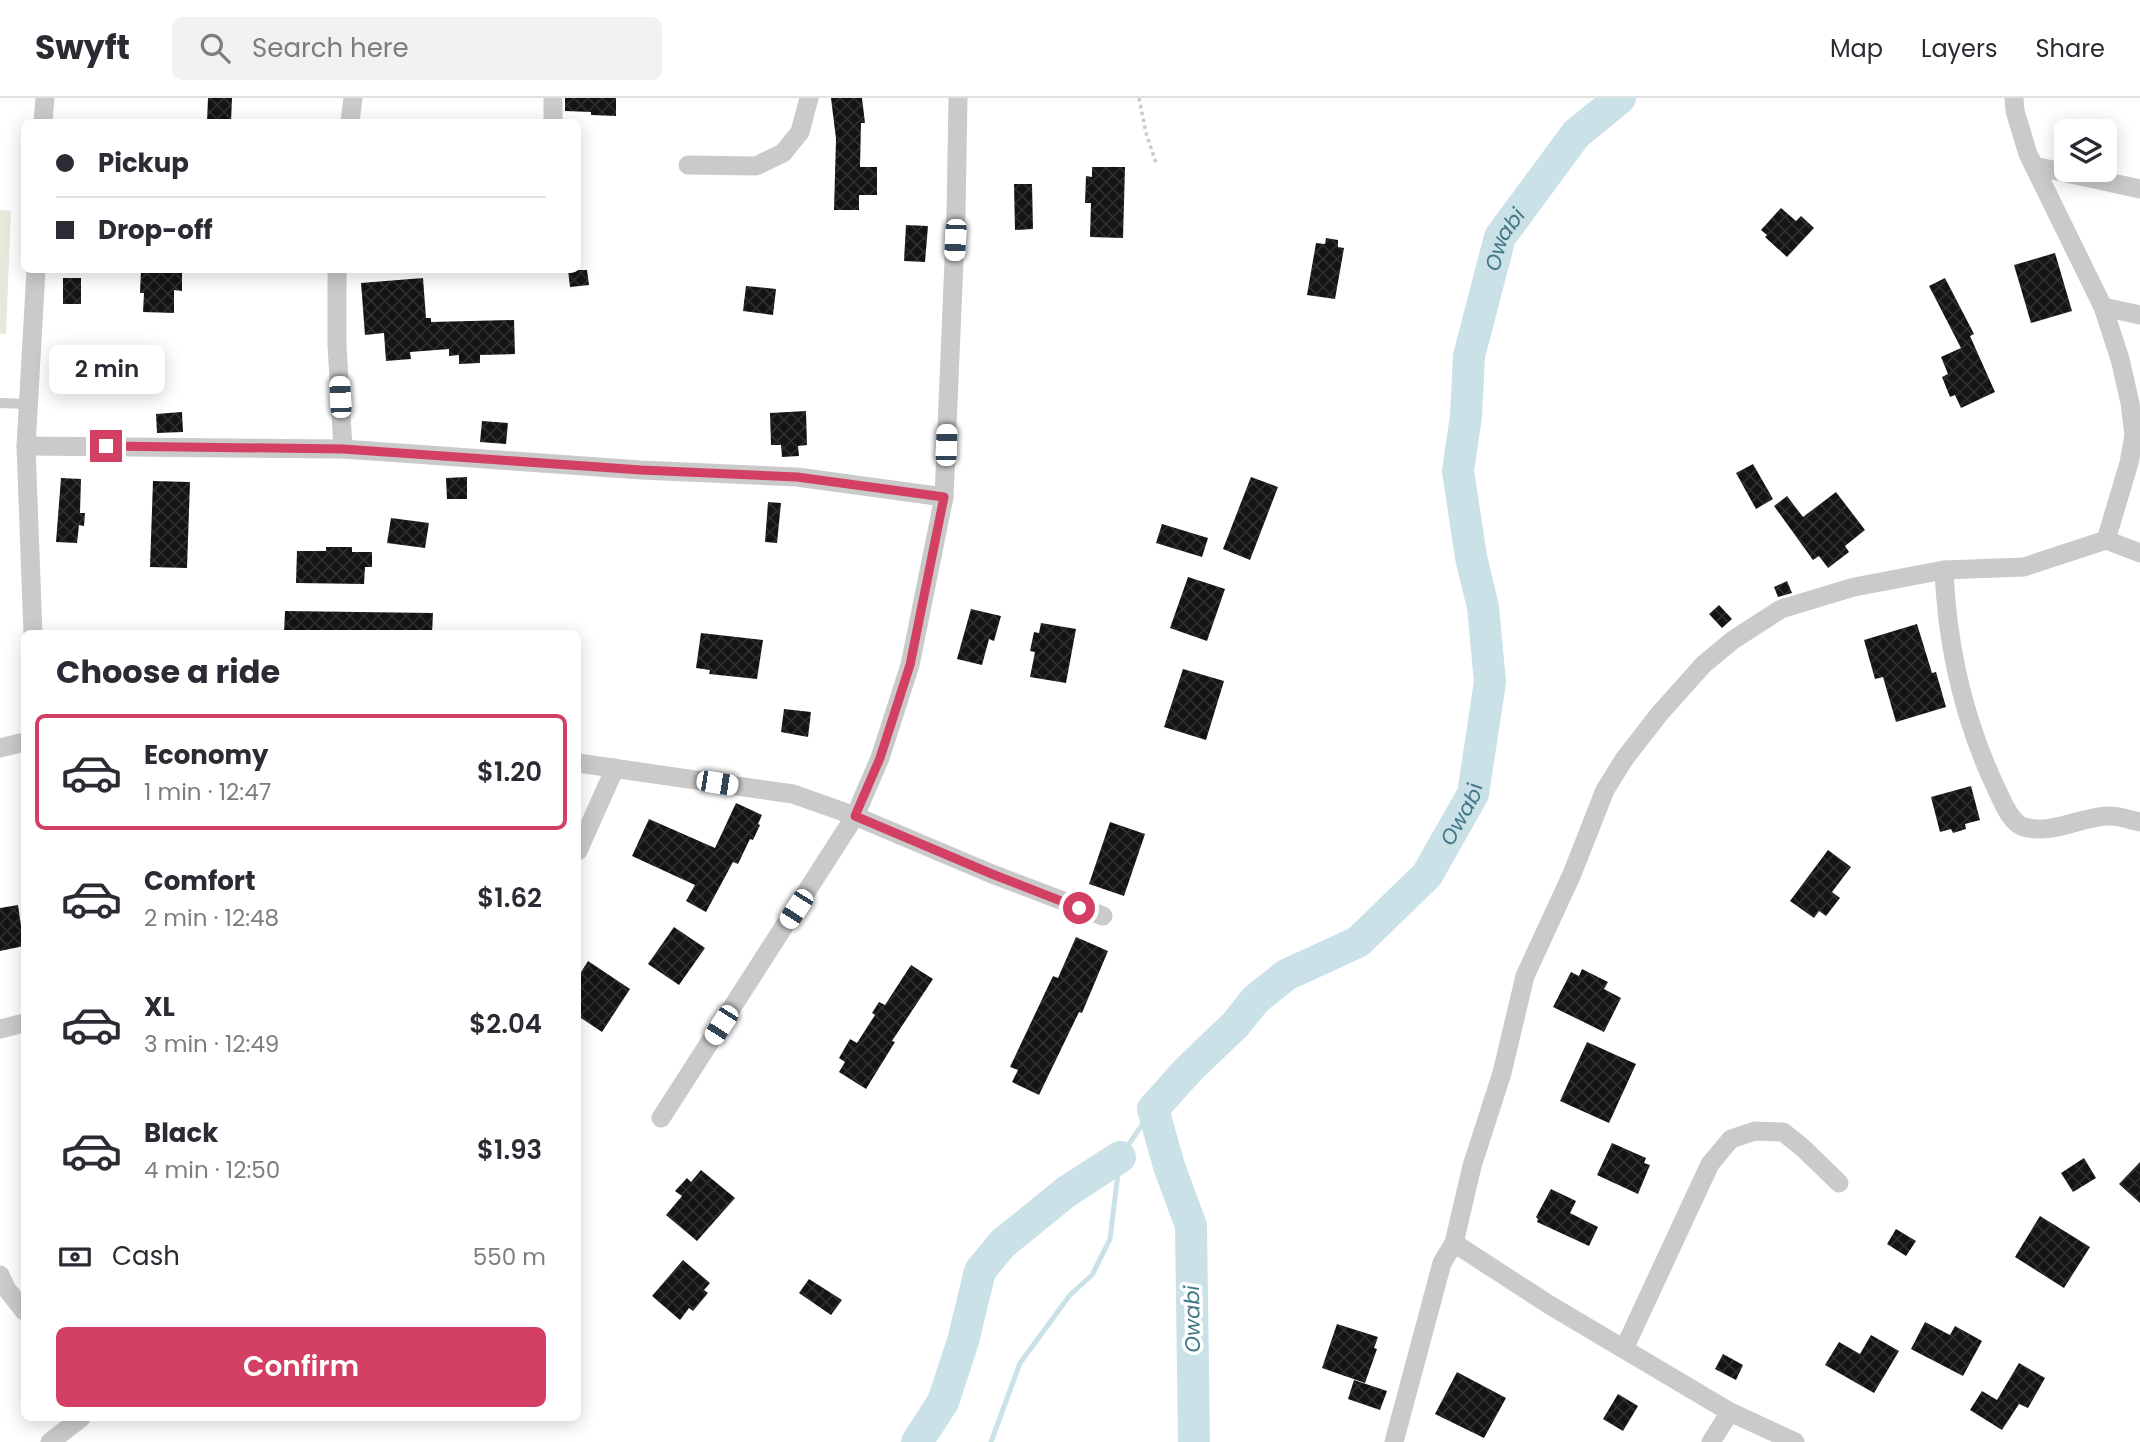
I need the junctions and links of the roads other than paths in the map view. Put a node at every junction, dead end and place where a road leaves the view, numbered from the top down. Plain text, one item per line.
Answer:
1 (45, 98) edge
2 (353, 98) edge
3 (553, 98) edge
4 (809, 98) edge
5 (957, 98) edge
6 (2014, 98) edge
7 (43, 119) edge
8 (350, 119) edge
9 (553, 119) edge
10 (688, 165) dead end
11 (2034, 166) junction
12 (2140, 189) edge
13 (36, 273) edge
14 (337, 273) edge
15 (2103, 307) junction
16 (2140, 315) edge
17 (0, 404) edge
18 (29, 404) junction
19 (26, 446) junction
20 (343, 449) junction
21 (944, 497) junction
22 (2106, 540) junction
23 (2140, 553) edge
24 (1944, 570) junction
25 (33, 630) edge
26 (21, 743) edge
27 (0, 748) edge
28 (581, 763) edge
29 (615, 768) junction
30 (855, 816) junction
31 (2140, 822) edge
32 (581, 844) edge
33 (1103, 916) dead end
34 (21, 1024) edge
35 (0, 1029) edge
36 (661, 1118) dead end
37 (1839, 1183) dead end
38 (1454, 1243) junction
39 (0, 1275) edge
40 (21, 1306) edge
41 (1624, 1349) junction
42 (1730, 1412) junction
43 (77, 1421) edge
44 (50, 1442) edge
45 (1394, 1442) edge
46 (1711, 1442) edge
47 (1795, 1442) edge

1 - 7 street
2 - 8 street
3 - 9 street
4 - 10 street
5 - 21 street
6 - 11 street
11 - 12 street
11 - 15 street
13 - 18 street
14 - 20 street
15 - 16 street
15 - 22 street
17 - 18 lane
18 - 19 street
19 - 20 street
19 - 25 street
20 - 21 street
21 - 30 street
22 - 23 street
22 - 24 street
24 - 31 street
24 - 38 street
26 - 27 street
28 - 29 street
29 - 30 street
29 - 32 street
30 - 33 street
30 - 36 street
34 - 35 street
37 - 41 street
38 - 41 street
38 - 45 street
39 - 40 street
41 - 42 street
42 - 46 street
42 - 47 street
43 - 44 street

